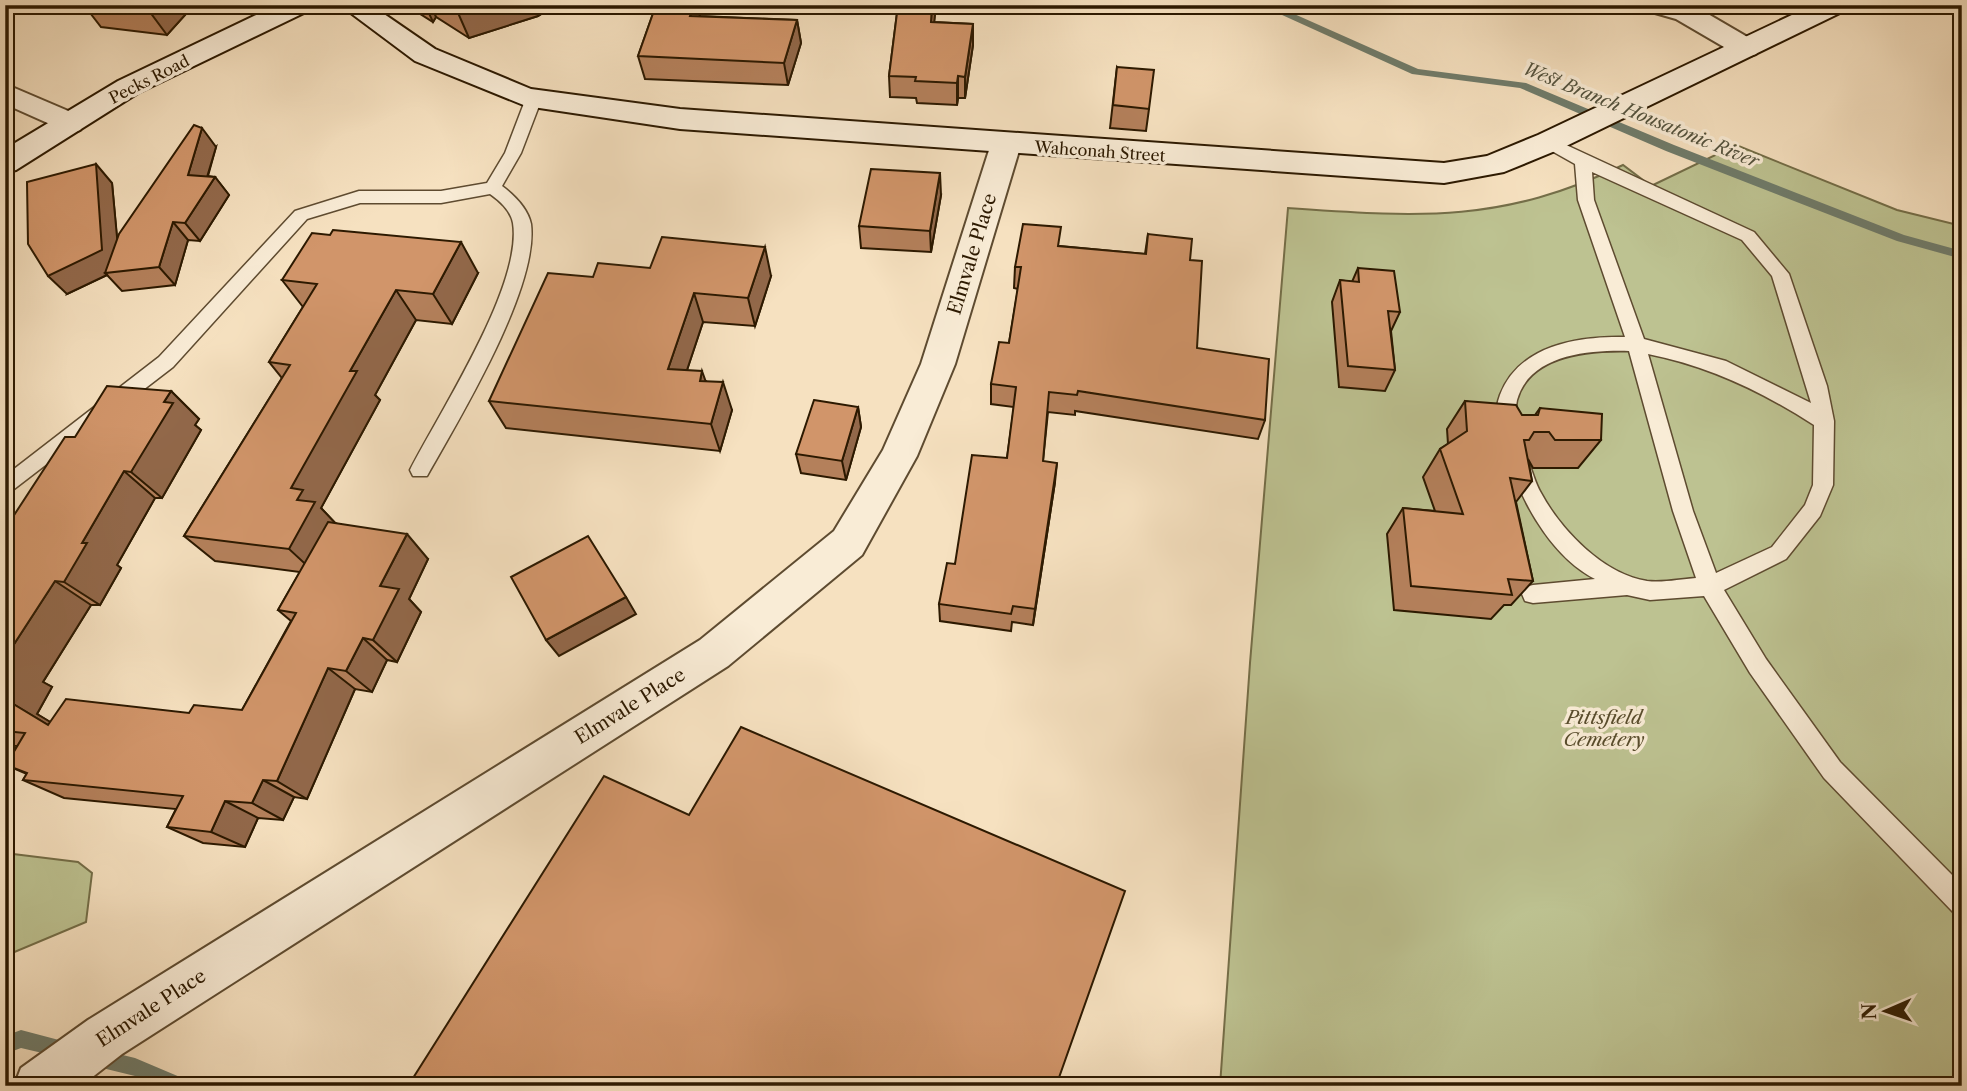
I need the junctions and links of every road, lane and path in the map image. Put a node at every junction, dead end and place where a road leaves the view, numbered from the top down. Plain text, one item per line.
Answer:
1 (299, 5) edge
2 (354, 5) edge
3 (1657, 5) edge
4 (1835, 5) edge
5 (1746, 48) junction
6 (5, 93) edge
7 (534, 98) junction
8 (70, 124) junction
9 (1556, 138) junction
10 (1006, 144) junction
11 (1583, 161) junction
12 (5, 163) edge
13 (493, 188) junction
14 (1637, 346) junction
15 (1824, 421) junction
16 (1509, 435) edge
17 (1521, 468) edge
18 (420, 470) dead end
19 (5, 488) edge
20 (1627, 586) junction
21 (1710, 586) junction
22 (1532, 594) edge
23 (1962, 903) edge
24 (46, 1081) edge

1 - 8 street, Pecks Road
2 - 7 street, Wahconah Street
3 - 5 street
4 - 5 street, Wahconah Street
5 - 9 street, Wahconah Street
6 - 8 street
7 - 10 street, Wahconah Street
7 - 13 lane
8 - 12 street, Pecks Road
9 - 10 street, Wahconah Street
9 - 11 lane
10 - 24 street, Elmvale Place
11 - 14 lane
11 - 15 lane
13 - 18 lane
13 - 19 lane
14 - 15 lane
14 - 16 lane
14 - 21 lane
15 - 21 lane
17 - 20 lane
20 - 21 lane
20 - 22 lane
21 - 23 lane

